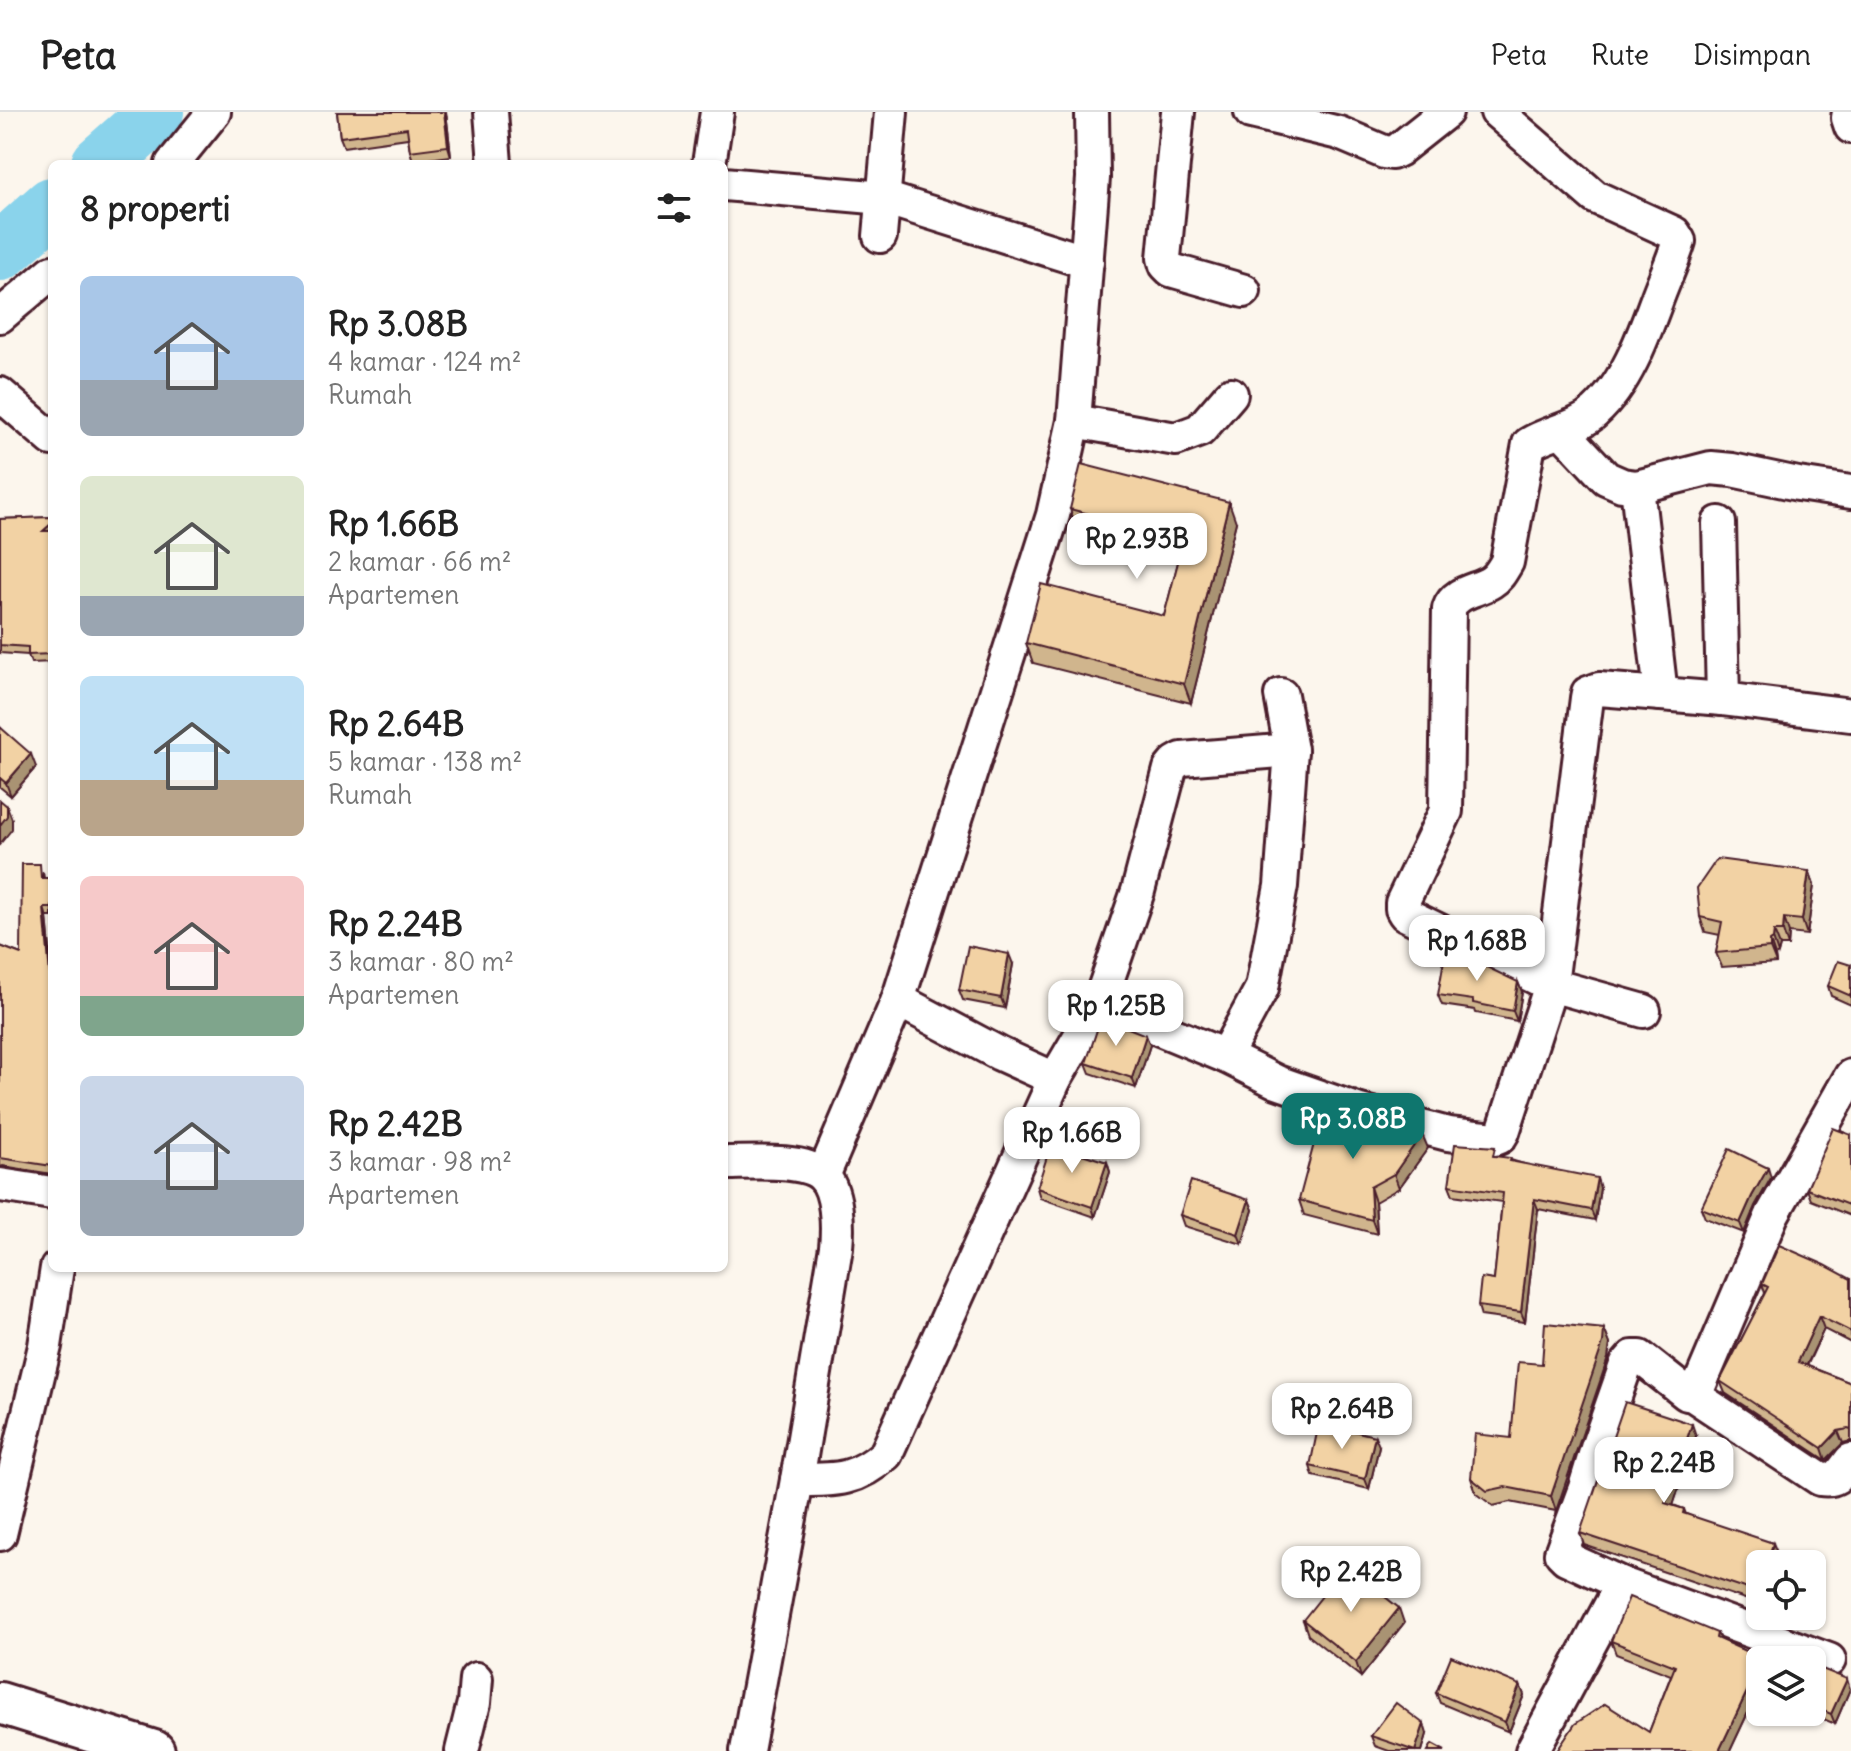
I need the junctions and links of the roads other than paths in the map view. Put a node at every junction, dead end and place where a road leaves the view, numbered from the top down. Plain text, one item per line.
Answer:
1 (214, 112) edge
2 (491, 112) edge
3 (717, 112) edge
4 (891, 112) edge
5 (1092, 112) edge
6 (1178, 112) edge
7 (1251, 112) edge
8 (1446, 112) edge
9 (1497, 112) edge
10 (1849, 112) edge
11 (1323, 125) edge
12 (1851, 127) edge
13 (175, 160) edge
14 (495, 160) edge
15 (710, 160) edge
16 (728, 184) edge
17 (884, 198) junction
18 (880, 236) dead end
19 (1087, 262) junction
20 (48, 275) edge
21 (1244, 291) dead end
22 (0, 316) edge
23 (0, 394) edge
24 (1231, 394) dead end
25 (1074, 421) junction
26 (1562, 431) junction
27 (48, 436) edge
28 (1637, 487) junction
29 (1851, 492) edge
30 (1719, 523) dead end
31 (1661, 694) junction
32 (1281, 695) dead end
33 (1723, 699) junction
34 (1851, 715) edge
35 (1291, 750) junction
36 (1551, 985) junction
37 (898, 1000) junction
38 (1099, 1004) junction
39 (1644, 1011) dead end
40 (1225, 1056) junction
41 (1851, 1076) edge
42 (1055, 1079) junction
43 (728, 1163) edge
44 (823, 1176) junction
45 (0, 1185) edge
46 (48, 1192) edge
47 (56, 1272) edge
48 (1693, 1395) junction
49 (1851, 1460) edge
50 (797, 1480) junction
51 (0, 1534) edge
52 (1622, 1584) junction
53 (1829, 1660) dead end
54 (476, 1679) dead end
55 (0, 1703) edge
56 (154, 1751) edge
57 (462, 1751) edge
58 (747, 1751) edge
59 (1532, 1751) edge

1 - 13 street
2 - 14 street
3 - 15 street
4 - 17 street
5 - 19 street
6 - 21 street
7 - 11 street
8 - 11 street
9 - 26 street
10 - 12 street
16 - 17 street
17 - 18 street
17 - 19 street
19 - 25 street
20 - 22 street
23 - 27 street
24 - 25 street
25 - 37 street
26 - 28 street
26 - 36 street
28 - 29 street
28 - 31 street
30 - 33 street
31 - 33 street
31 - 36 street
32 - 35 street
33 - 34 street
35 - 38 street
35 - 40 street
36 - 39 street
36 - 40 street
37 - 42 street
37 - 44 street
38 - 40 street
38 - 42 street
41 - 48 street
42 - 50 street
43 - 44 street
44 - 50 street
45 - 46 street
47 - 51 street
48 - 49 street
48 - 52 street
50 - 58 street
52 - 53 street
52 - 59 street
54 - 57 street
55 - 56 main road

